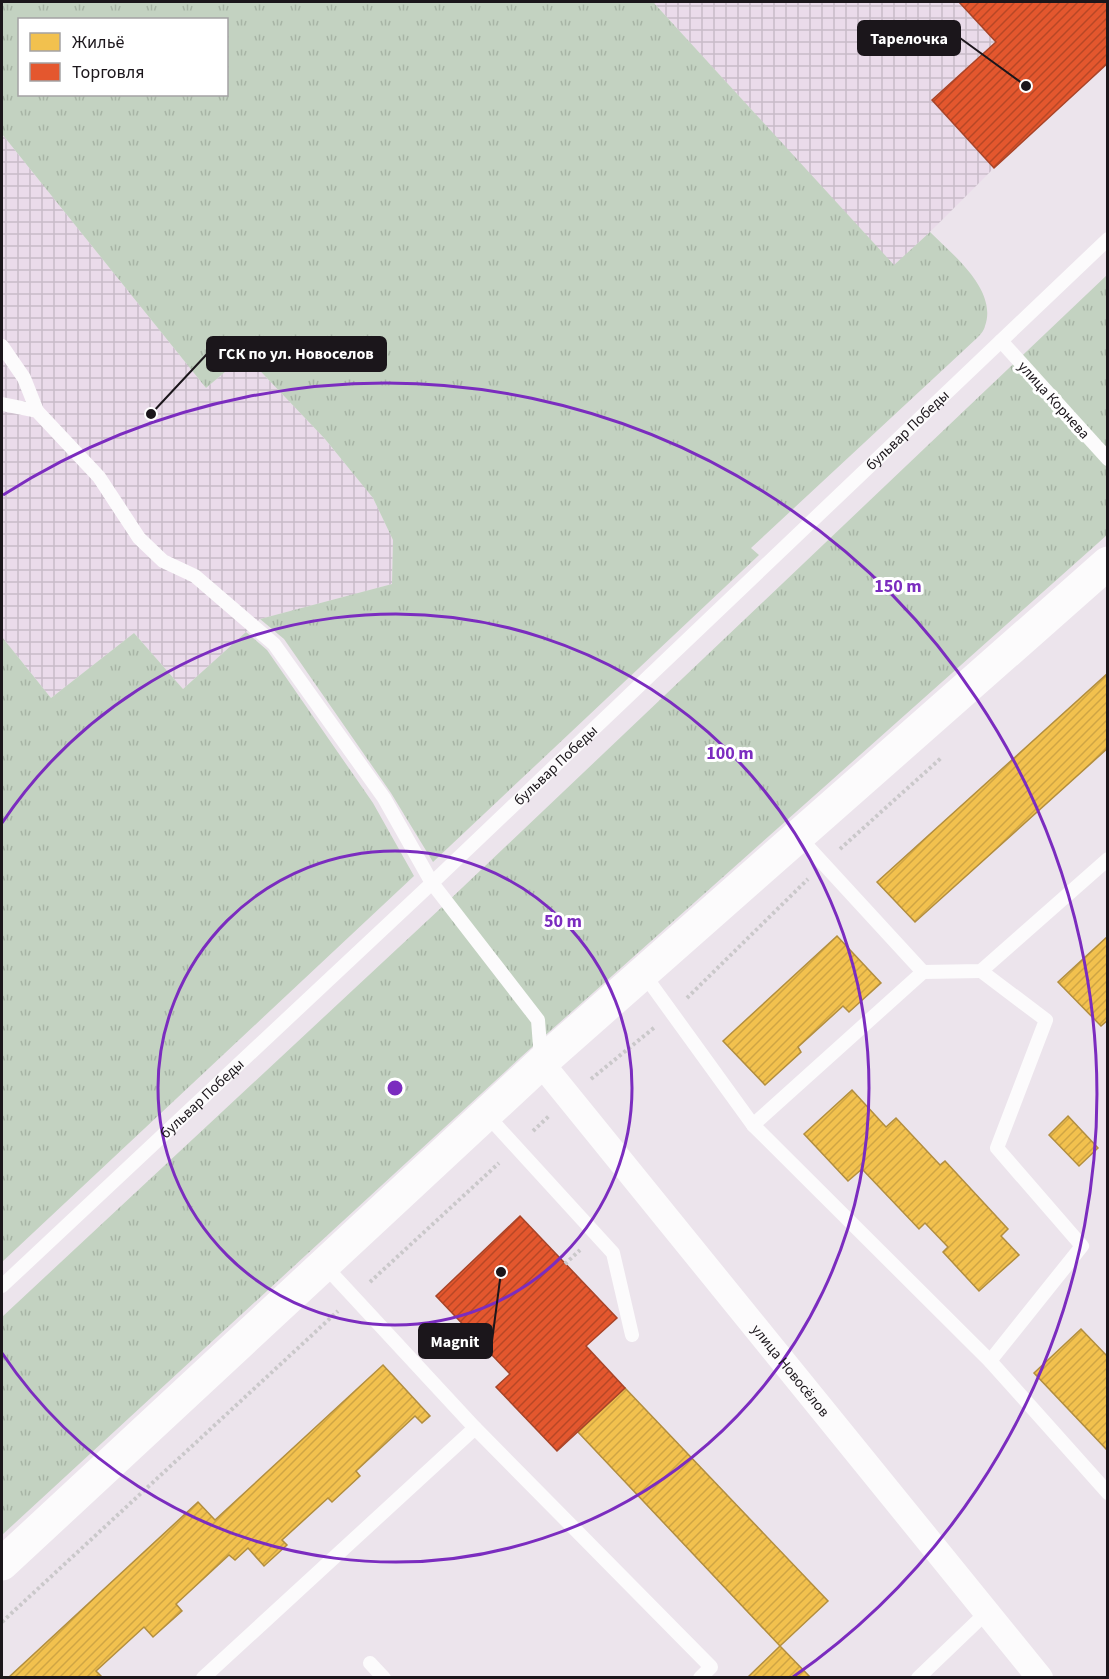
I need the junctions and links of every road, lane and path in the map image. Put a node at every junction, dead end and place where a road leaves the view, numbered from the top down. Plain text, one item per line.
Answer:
1 (1107, 239) edge
2 (1001, 341) junction
3 (2, 346) edge
4 (2, 404) edge
5 (37, 411) junction
6 (1107, 459) edge
7 (1107, 562) edge
8 (798, 836) junction
9 (1107, 859) edge
10 (432, 883) junction
11 (981, 971) junction
12 (923, 972) junction
13 (643, 973) junction
14 (541, 1063) junction
15 (486, 1114) junction
16 (753, 1125) junction
17 (583, 1248) dead end
18 (566, 1264) dead end
19 (324, 1265) junction
20 (2, 1286) edge
21 (632, 1335) dead end
22 (990, 1361) junction
23 (475, 1428) junction
24 (1107, 1493) edge
25 (2, 1564) edge
26 (988, 1611) junction
27 (370, 1663) dead end
28 (203, 1677) edge
29 (384, 1677) edge
30 (700, 1677) edge
31 (918, 1677) edge
32 (1040, 1677) edge

1 - 2 lane, бульвар Победы
2 - 6 lane, улица Корнева
2 - 10 lane, бульвар Победы
3 - 5 lane
4 - 5 lane
5 - 10 lane
7 - 8 street
8 - 12 lane
8 - 13 street
9 - 11 lane
10 - 14 lane
10 - 20 lane, бульвар Победы
11 - 12 lane
11 - 22 lane
12 - 16 lane
13 - 14 street
13 - 16 lane
14 - 15 street
14 - 26 street, улица Новосёлов
15 - 19 street
15 - 21 lane
16 - 22 lane
17 - 18 path
19 - 23 lane
19 - 25 street
22 - 24 lane
23 - 28 lane
23 - 30 lane
26 - 31 lane
26 - 32 street, улица Новосёлов
27 - 29 lane

